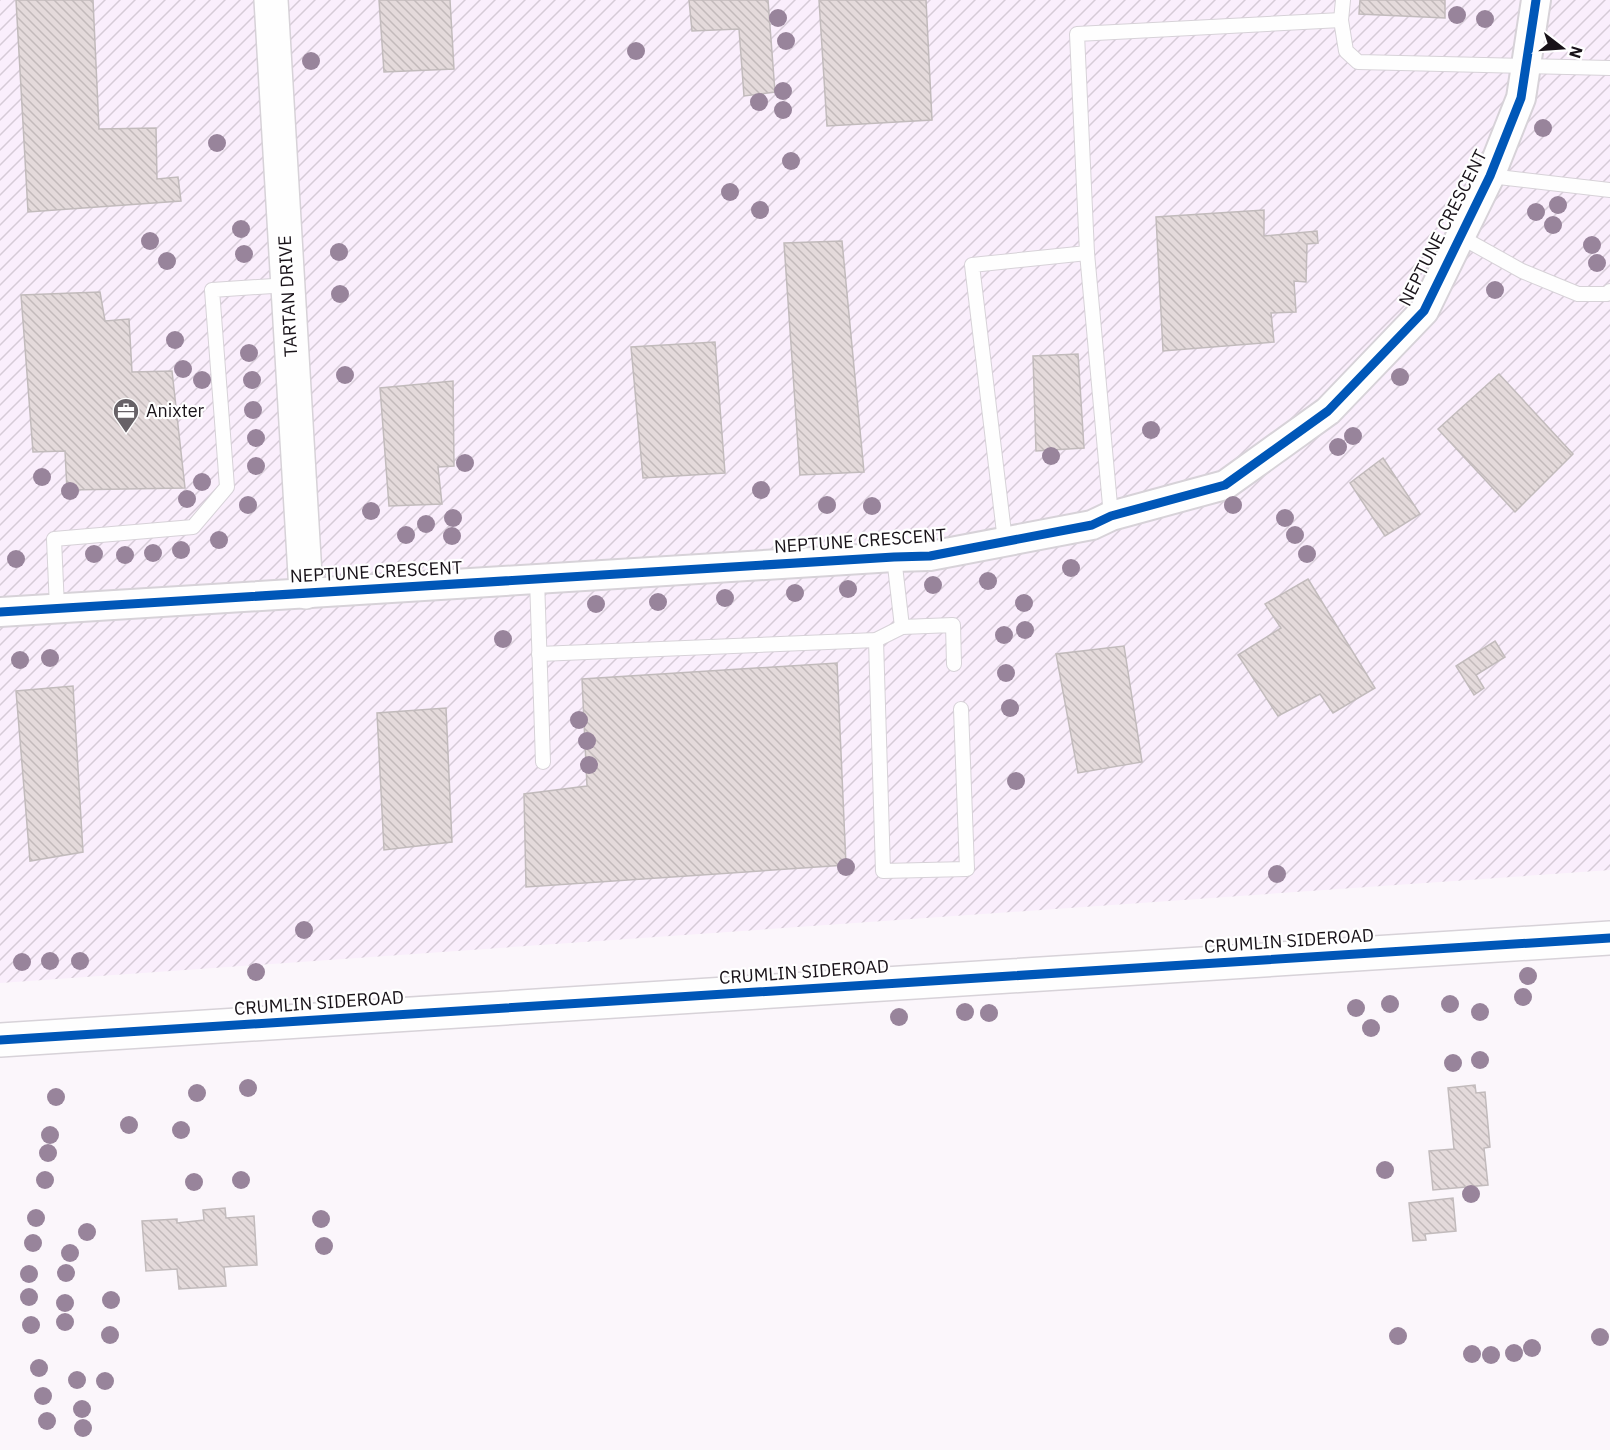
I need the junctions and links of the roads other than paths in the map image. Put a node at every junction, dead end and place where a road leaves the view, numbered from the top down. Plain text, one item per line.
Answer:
1 (271, 0) edge
2 (1343, 0) edge
3 (1536, 0) edge
4 (1341, 20) junction
5 (1526, 66) junction
6 (1610, 69) edge
7 (1490, 176) junction
8 (1610, 190) edge
9 (1461, 237) junction
10 (1087, 253) junction
11 (288, 285) junction
12 (1610, 291) edge
13 (1111, 516) junction
14 (1005, 541) junction
15 (894, 557) junction
16 (537, 579) junction
17 (306, 592) junction
18 (57, 608) junction
19 (0, 612) edge
20 (903, 627) junction
21 (876, 640) junction
22 (539, 654) junction
23 (954, 664) dead end
24 (961, 709) dead end
25 (543, 762) dead end
26 (1610, 938) edge
27 (0, 1040) edge

1 - 11 street, TARTAN DRIVE
2 - 4 lane
3 - 5 street, NEPTUNE CRESCENT
4 - 5 lane
4 - 10 lane
5 - 6 lane
5 - 7 street, NEPTUNE CRESCENT
7 - 8 lane
7 - 9 street, NEPTUNE CRESCENT
9 - 12 lane
9 - 13 street, NEPTUNE CRESCENT
10 - 13 lane
10 - 14 lane
11 - 17 street, TARTAN DRIVE
11 - 18 lane
13 - 14 street, NEPTUNE CRESCENT
14 - 15 street, NEPTUNE CRESCENT
15 - 16 street, NEPTUNE CRESCENT
15 - 20 lane
16 - 17 street, NEPTUNE CRESCENT
16 - 22 lane
17 - 18 street, NEPTUNE CRESCENT
18 - 19 street, NEPTUNE CRESCENT
20 - 21 lane
20 - 23 lane
21 - 22 lane
21 - 24 lane
22 - 25 lane
26 - 27 street, CRUMLIN SIDEROAD

